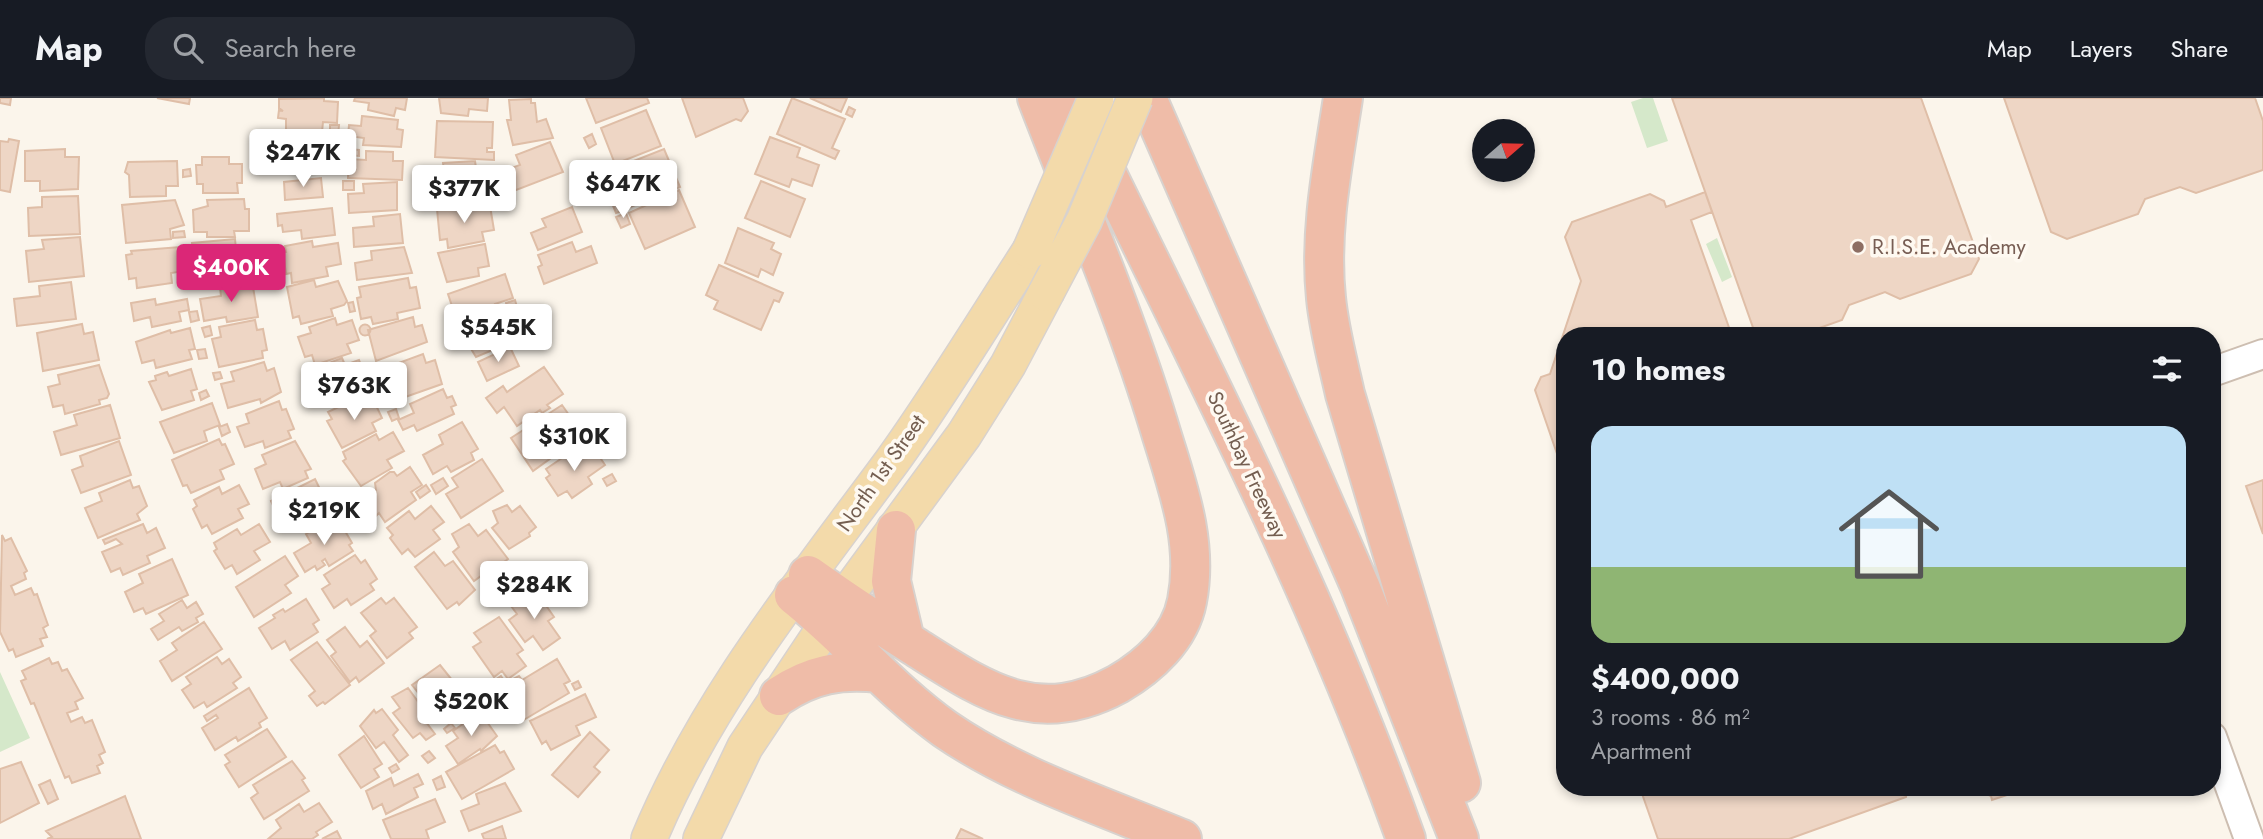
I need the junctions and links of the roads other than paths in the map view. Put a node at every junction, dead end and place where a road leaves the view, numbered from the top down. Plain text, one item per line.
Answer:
1 (1037, 98) edge
2 (1070, 98) edge
3 (1096, 98) edge
4 (1135, 98) edge
5 (1147, 98) edge
6 (1343, 98) edge
7 (2263, 354) edge
8 (2221, 369) edge
9 (895, 530) junction
10 (801, 585) junction
11 (835, 611) junction
12 (905, 640) junction
13 (879, 673) junction
14 (779, 695) junction
15 (2221, 762) edge
16 (649, 839) edge
17 (701, 839) edge
18 (1182, 839) edge
19 (1406, 839) edge
20 (1459, 839) edge
21 (1476, 839) edge
22 (2249, 839) edge

1 - 12 highway
2 - 19 highway, Southbay Freeway
3 - 10 main road, North 1st Street, bridge
4 - 9 main road, North 1st Street, bridge
5 - 20 highway
6 - 21 highway
7 - 8 street
9 - 11 main road, North 1st Street
9 - 12 highway
10 - 11 highway
10 - 16 main road, North 1st Street
11 - 12 highway
11 - 13 highway
11 - 14 main road, North 1st Street
13 - 14 highway
13 - 18 highway
14 - 17 main road, North 1st Street
15 - 22 street

